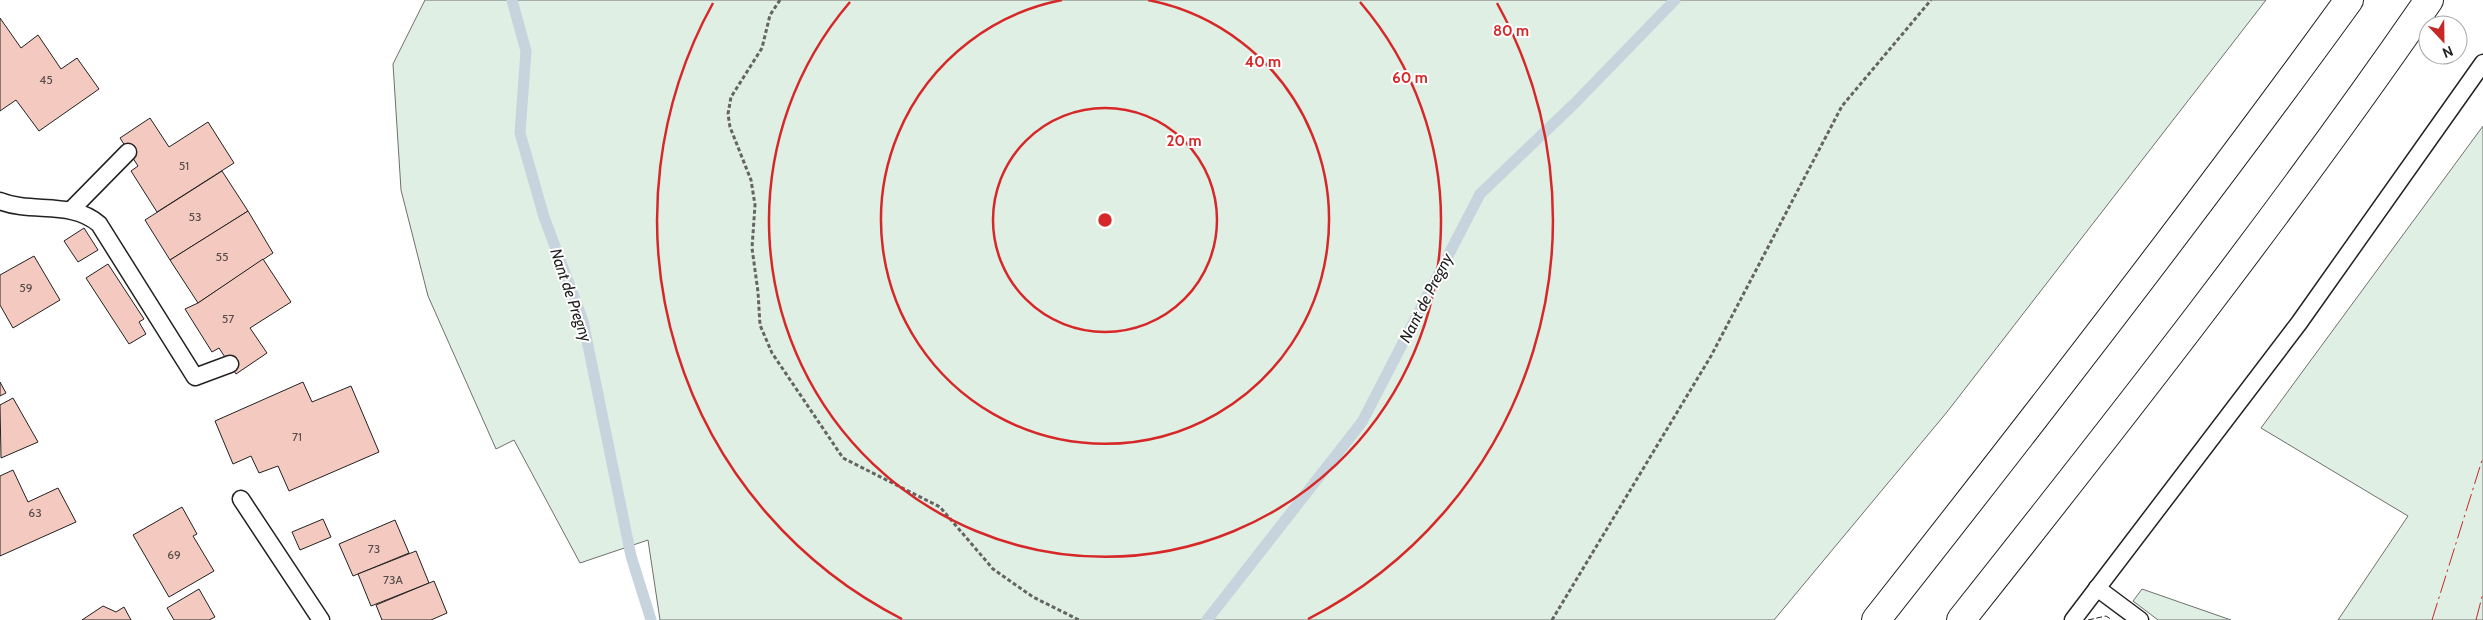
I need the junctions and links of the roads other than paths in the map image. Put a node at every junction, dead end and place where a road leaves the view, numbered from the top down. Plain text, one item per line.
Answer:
1 (2348, 0) edge
2 (2429, 0) edge
3 (2483, 62) edge
4 (128, 152) dead end
5 (0, 201) edge
6 (72, 209) junction
7 (230, 364) dead end
8 (240, 500) dead end
9 (2097, 588) junction
10 (321, 620) edge
11 (1876, 620) edge
12 (1961, 620) edge
13 (2073, 620) edge
14 (2140, 620) edge

1 - 11 highway
2 - 12 highway
3 - 9 lane
4 - 6 lane
5 - 6 lane
6 - 7 lane
8 - 10 lane
9 - 13 lane
9 - 14 lane

